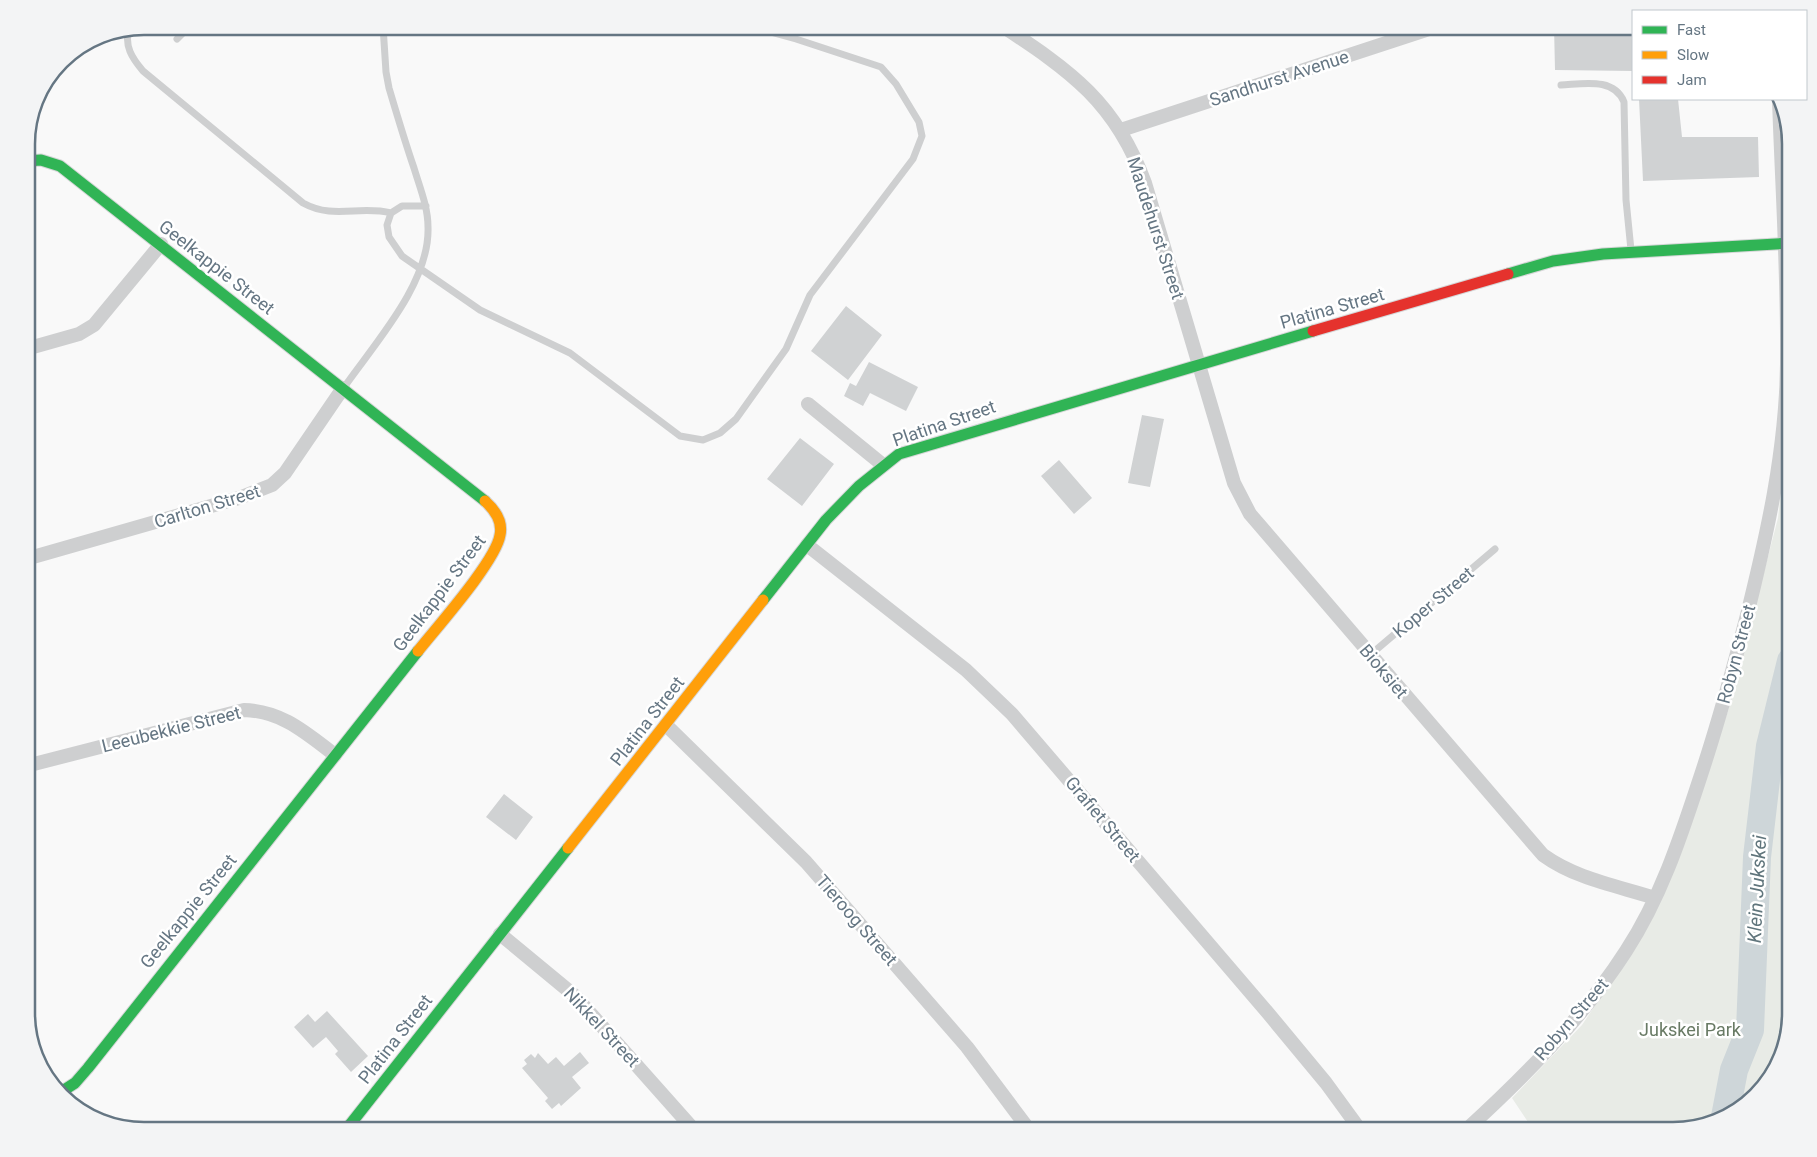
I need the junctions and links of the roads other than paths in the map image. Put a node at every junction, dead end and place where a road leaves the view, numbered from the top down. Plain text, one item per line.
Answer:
1 (181, 35) edge
2 (384, 35) edge
3 (782, 35) edge
4 (1016, 35) edge
5 (1394, 35) edge
6 (129, 36) edge
7 (177, 39) dead end
8 (1561, 85) dead end
9 (1121, 130) junction
10 (35, 161) edge
11 (426, 206) junction
12 (391, 213) junction
13 (1782, 243) edge
14 (161, 244) junction
15 (1632, 252) junction
16 (420, 268) junction
17 (35, 346) edge
18 (1199, 364) junction
19 (343, 388) junction
20 (808, 404) dead end
21 (1782, 431) edge
22 (883, 465) junction
23 (808, 545) junction
24 (1495, 550) dead end
25 (35, 556) edge
26 (1370, 655) junction
27 (666, 725) junction
28 (335, 755) junction
29 (35, 764) edge
30 (1655, 898) junction
31 (500, 934) junction
32 (66, 1089) edge
33 (352, 1122) edge
34 (687, 1122) edge
35 (1023, 1122) edge
36 (1354, 1122) edge
37 (1474, 1122) edge

1 - 7 lane
2 - 11 lane
3 - 16 lane
4 - 9 street, Maudehurst Street
5 - 9 street, Sandhurst Avenue
6 - 12 lane
8 - 15 lane
9 - 18 street, Maudehurst Street
10 - 14 street, Geelkappie Street
11 - 12 lane
11 - 16 lane
12 - 16 lane
13 - 15 street, Platina Street
14 - 17 street
14 - 19 street, Geelkappie Street
15 - 18 street, Platina Street
16 - 19 lane
18 - 22 street, Platina Street
18 - 26 street, Bioksiet
19 - 25 street, Carlton Street
19 - 28 street, Geelkappie Street
20 - 22 street
21 - 30 street, Robyn Street
22 - 23 street, Platina Street
23 - 27 street, Platina Street
23 - 36 street, Grafiet Street
24 - 26 lane, Koper Street
26 - 30 street, Bioksiet
27 - 31 street, Platina Street
27 - 35 street, Tieroog Street
28 - 29 street, Leeubekkie Street
28 - 32 street, Geelkappie Street
30 - 37 street, Robyn Street
31 - 33 street, Platina Street
31 - 34 street, Nikkel Street

